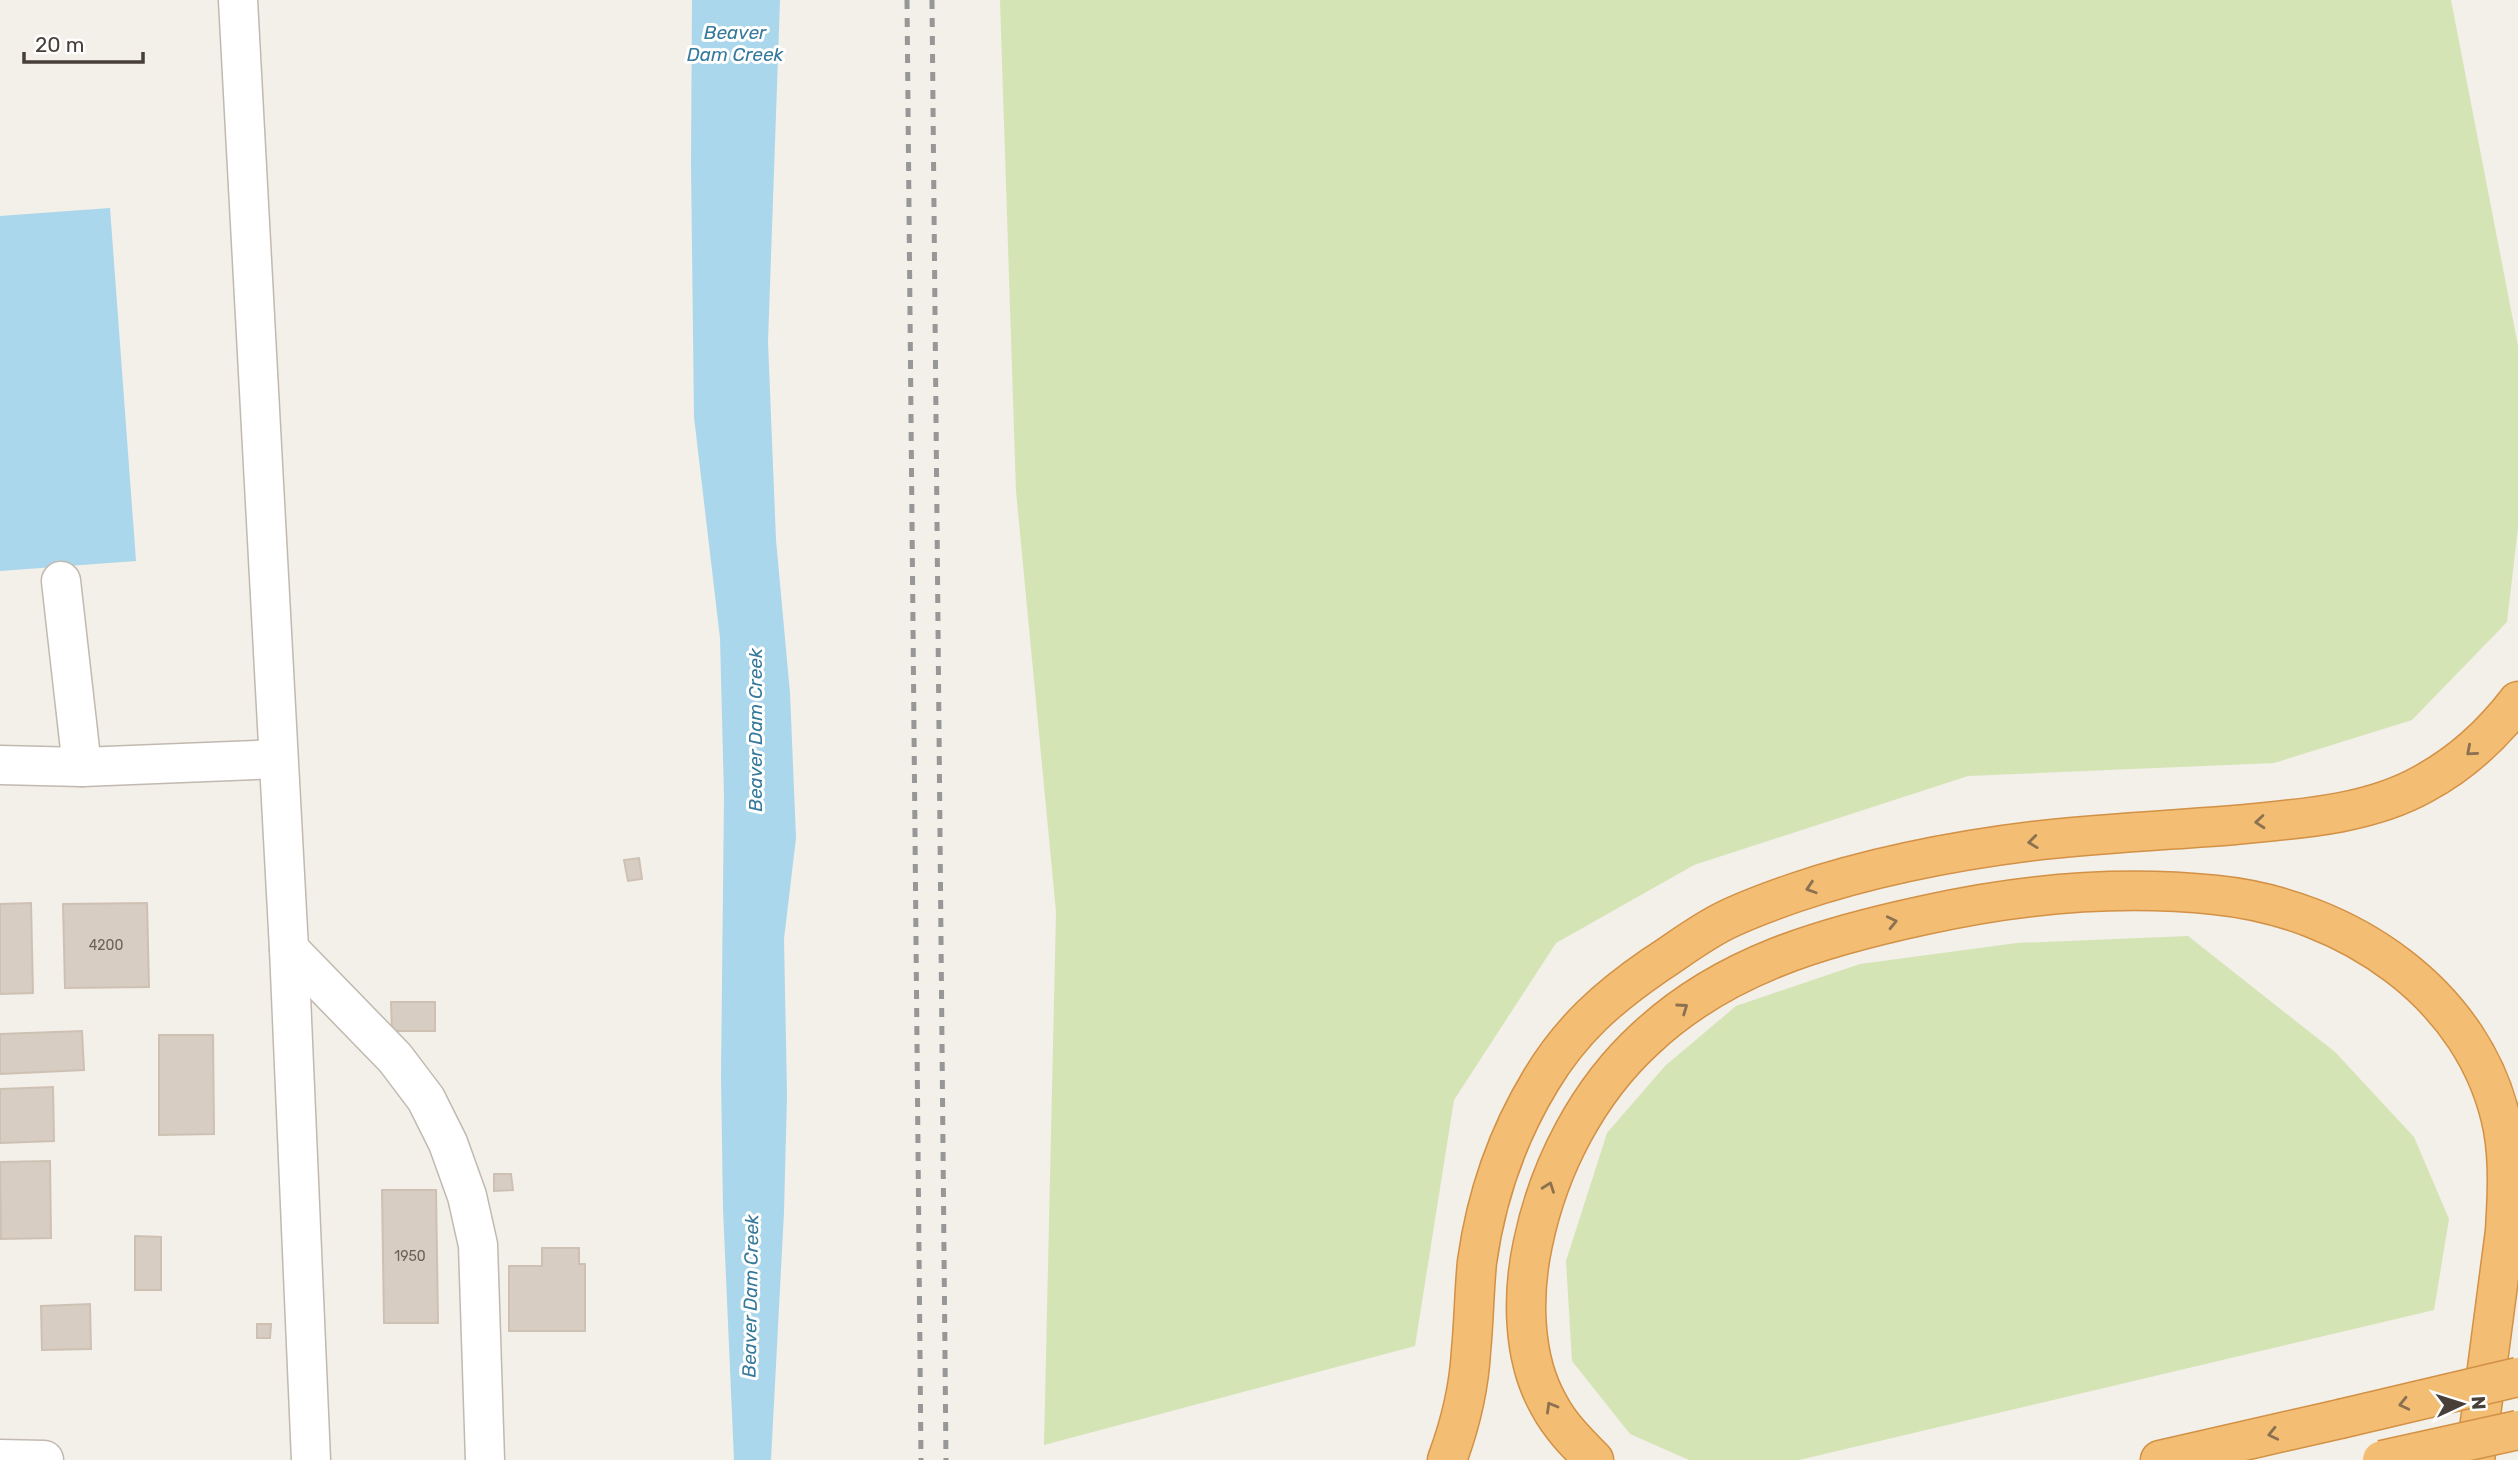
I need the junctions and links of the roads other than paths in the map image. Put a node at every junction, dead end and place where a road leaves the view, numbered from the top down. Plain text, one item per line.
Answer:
1 (238, 0) edge
2 (61, 581) dead end
3 (2518, 701) edge
4 (278, 759) junction
5 (0, 765) edge
6 (82, 767) junction
7 (289, 949) junction
8 (2518, 1332) edge
9 (2518, 1377) edge
10 (2518, 1430) edge
11 (0, 1459) edge
12 (44, 1460) edge
13 (311, 1460) edge
14 (485, 1460) edge
15 (1447, 1460) edge
16 (1594, 1460) edge
17 (2160, 1460) edge
18 (2382, 1460) edge
19 (2475, 1460) edge
20 (2489, 1460) edge

1 - 4 street
2 - 6 street
3 -> 15 highway
4 - 6 street
4 - 7 street
5 - 6 street
7 - 13 street
7 - 14 street
8 - 20 highway
9 -> 17 highway, bridge
10 - 18 highway, bridge
11 - 12 street
16 -> 19 highway

